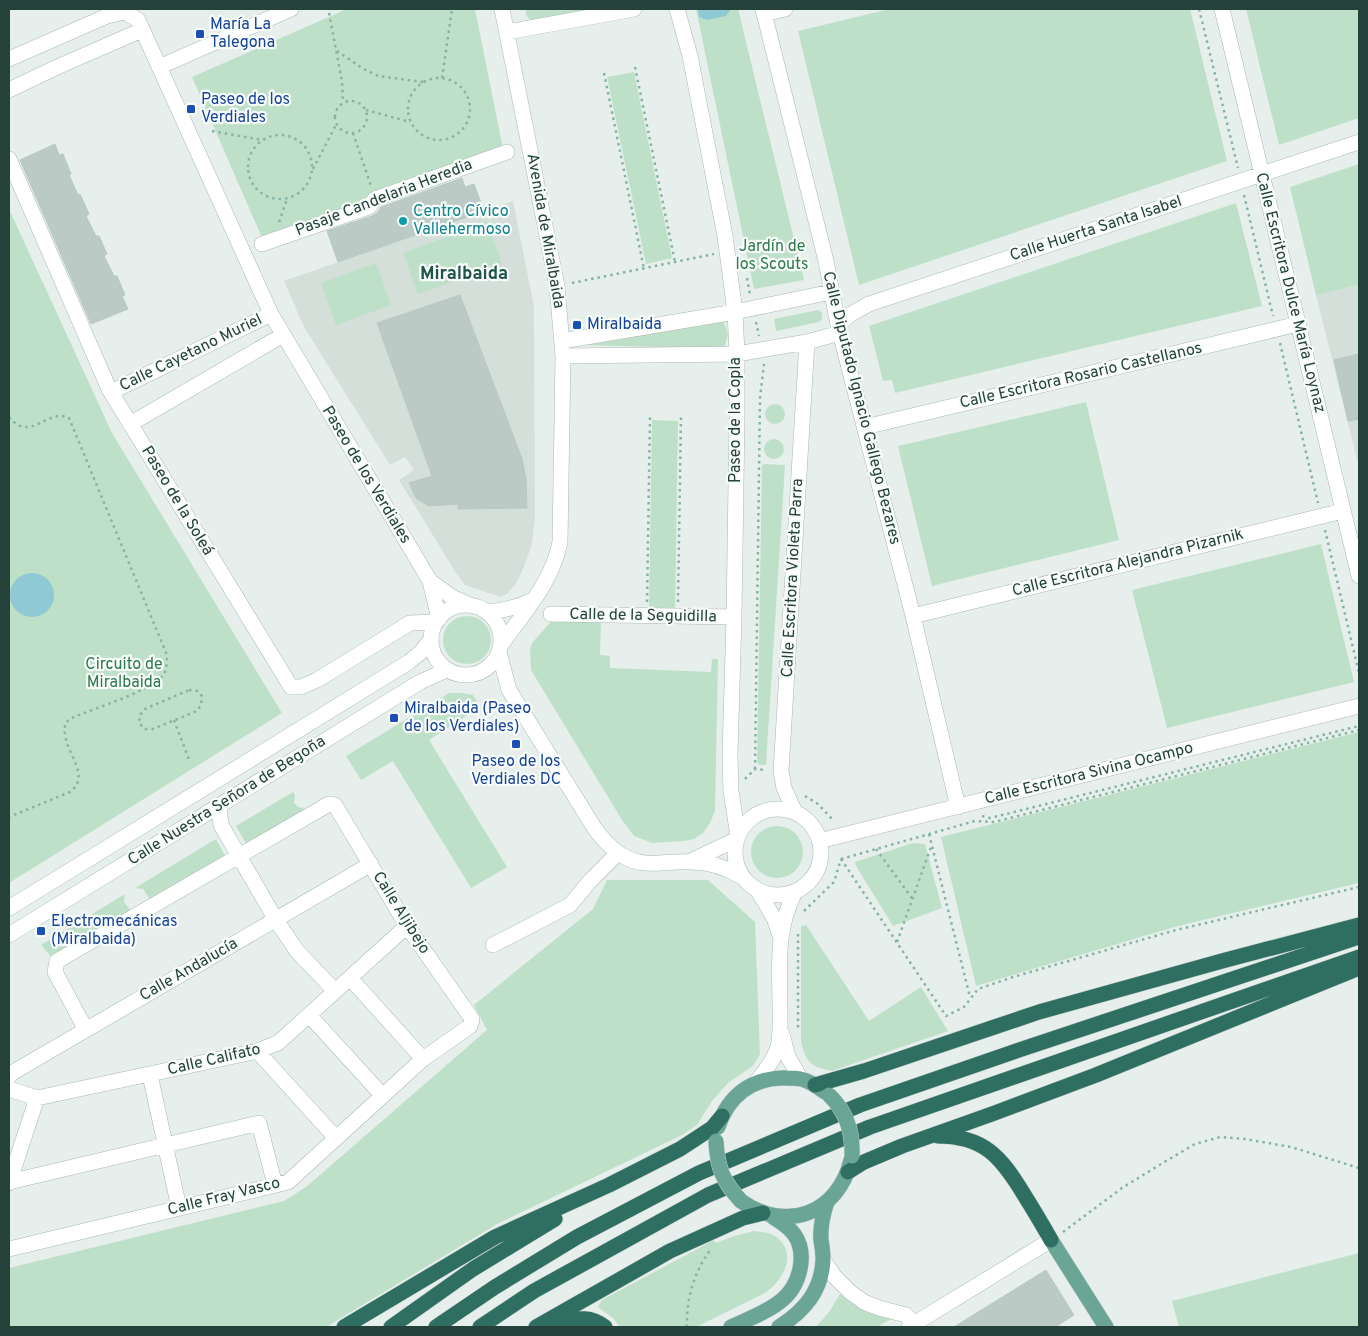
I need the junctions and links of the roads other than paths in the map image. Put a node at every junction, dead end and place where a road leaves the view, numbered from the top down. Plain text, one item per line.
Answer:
1 (291, 9) edge
2 (502, 9) edge
3 (634, 9) edge
4 (677, 9) edge
5 (785, 9) edge
6 (1222, 9) edge
7 (124, 10) edge
8 (764, 11) edge
9 (105, 13) edge
10 (142, 30) junction
11 (507, 32) junction
12 (9, 59) edge
13 (159, 67) junction
14 (9, 90) edge
15 (1359, 142) edge
16 (507, 152) dead end
17 (9, 158) edge
18 (1262, 174) junction
19 (268, 242) road end
20 (831, 292) junction
21 (735, 312) junction
22 (271, 314) junction
23 (1298, 324) junction
24 (839, 329) junction
25 (283, 335) junction
26 (807, 342) junction
27 (562, 348) junction
28 (737, 354) junction
29 (111, 392) junction
30 (130, 424) junction
31 (865, 427) junction
32 (1344, 511) junction
33 (1359, 576) edge
34 (430, 581) junction
35 (534, 600) junction
36 (470, 605) junction
37 (487, 612) junction
38 (551, 614) dead end
39 (913, 616) junction
40 (734, 617) junction
41 (438, 620) junction
42 (431, 639) junction
43 (500, 649) junction
44 (447, 670) junction
45 (479, 673) junction
46 (509, 690) junction
47 (1359, 706) edge
48 (219, 807) junction
49 (958, 807) junction
50 (794, 812) junction
51 (737, 838) junction
52 (819, 841) junction
53 (618, 853) junction
54 (239, 856) junction
55 (691, 862) junction
56 (371, 864) junction
57 (742, 877) junction
58 (758, 891) junction
59 (795, 892) junction
60 (9, 908) edge
61 (276, 920) junction
62 (1359, 925) edge
63 (407, 926) junction
64 (780, 935) junction
65 (9, 936) edge
66 (1359, 937) edge
67 (494, 945) dead end
68 (1359, 957) edge
69 (1359, 968) edge
70 (350, 978) junction
71 (335, 991) junction
72 (309, 1015) junction
73 (472, 1019) joint
74 (780, 1023) junction
75 (86, 1030) junction
76 (257, 1051) junction
77 (423, 1059) junction
78 (150, 1075) junction
79 (9, 1077) edge
80 (801, 1079) junction
81 (756, 1082) junction
82 (815, 1085) junction
83 (9, 1089) edge
84 (382, 1095) junction
85 (37, 1098) junction
86 (722, 1116) junction
87 (335, 1137) junction
88 (929, 1137) junction
89 (165, 1145) junction
90 (848, 1172) junction
91 (9, 1182) edge
92 (275, 1185) junction
93 (610, 1185) junction
94 (826, 1202) junction
95 (179, 1208) junction
96 (768, 1215) junction
97 (1051, 1240) junction
98 (9, 1249) edge
99 (823, 1259) junction
100 (911, 1326) edge
101 (344, 1327) edge
102 (391, 1327) edge
103 (436, 1327) edge
104 (480, 1327) edge
105 (537, 1327) edge
106 (605, 1327) edge
107 (731, 1327) edge
108 (778, 1327) edge
109 (1106, 1327) edge

1 - 13 street
2 - 11 street, Avenida de Miralbaida
3 - 11 street
4 - 21 street, Paseo de la Copla
5 - 8 street
6 - 18 street, Calle Escritora Dulce María Loynaz
7 - 9 street, Paseo de los Verdiales
7 - 10 street, Paseo de los Verdiales
8 - 20 street, Calle Diputado Ignacio Gallego Bezares
9 - 12 street, Paseo de los Verdiales
10 - 13 street, Paseo de los Verdiales
10 - 14 street
11 - 27 street, Avenida de Miralbaida
13 - 22 street, Paseo de los Verdiales
15 - 18 street, Calle Huerta Santa Isabel
16 - 19 street, Pasaje Candelaria Heredia
17 - 29 street, Paseo de la Soleá
18 - 23 street, Calle Escritora Dulce María Loynaz
18 - 24 street, Calle Huerta Santa Isabel
20 - 21 street
20 - 24 street, Calle Diputado Ignacio Gallego Bezares
21 - 27 street
21 - 28 street, Paseo de la Copla
22 - 25 street, Paseo de los Verdiales
22 - 29 street, Calle Cayetano Muriel
23 - 31 street, Calle Escritora Rosario Castellanos
23 - 32 street, Calle Escritora Dulce María Loynaz
24 - 26 street, Calle Huerta Santa Isabel
24 - 31 street, Calle Diputado Ignacio Gallego Bezares
25 - 30 street
25 - 34 street, Paseo de los Verdiales
26 - 28 street, Calle Huerta Santa Isabel
26 - 50 street, Calle Escritora Violeta Parra
27 - 28 street, Calle Huerta Santa Isabel
27 - 35 street, Avenida de Miralbaida
28 - 40 street, Paseo de la Copla
29 - 30 street, Paseo de la Soleá
30 - 41 street, Paseo de la Soleá
31 - 39 street, Calle Diputado Ignacio Gallego Bezares
32 - 33 street, Calle Escritora Dulce María Loynaz
32 - 39 street, Calle Escritora Alejandra Pizarnik
34 - 36 street, Paseo de los Verdiales
34 - 41 street, Paseo de los Verdiales
35 - 37 street
35 - 43 street, Avenida de Miralbaida
36 - 37 street
36 - 41 street
37 - 43 street
38 - 40 street, Calle de la Seguidilla
39 - 49 street, Calle Diputado Ignacio Gallego Bezares
40 - 51 street, Paseo de la Copla
41 - 42 street
42 - 44 street
42 - 60 street, Calle Nuestra Señora de Begoña
43 - 45 street
43 - 46 street
44 - 45 street
44 - 48 street, Calle Nuestra Señora de Begoña
45 - 46 street
46 - 53 street
47 - 49 street, Calle Escritora Sivina Ocampo
48 - 54 street
48 - 65 street, Calle Nuestra Señora de Begoña
49 - 52 street, Calle Escritora Sivina Ocampo
50 - 51 street
50 - 52 street
51 - 55 street
51 - 57 street
52 - 59 street
53 - 55 street
53 - 67 street
54 - 56 street, Calle Aljibejo
54 - 61 street
54 - 75 street
55 - 57 street
56 - 61 street, Calle Andalucía
56 - 63 street, Calle Aljibejo
57 - 58 street
58 - 59 street
58 - 64 street
59 - 64 street
61 - 71 street
61 - 75 street, Calle Andalucía
62 - 82 highway
63 - 70 street, Calle Califato
63 - 73 street, Calle Aljibejo
64 - 74 street
66 - 103 highway
68 - 104 highway
69 - 88 highway
70 - 71 street, Calle Califato
70 - 77 street
71 - 72 street, Calle Califato
72 - 76 street, Calle Califato
72 - 84 street
73 - 77 street, Calle Fray Vasco
74 - 80 street
74 - 81 street
75 - 79 street, Calle Andalucía
76 - 78 street, Calle Califato
76 - 87 street
77 - 84 street, Calle Fray Vasco
78 - 85 street, Calle Califato
78 - 89 street
80 - 81 main road
80 - 82 main road
81 - 86 main road
82 - 90 main road, bridge
83 - 85 street, Calle Califato
84 - 87 street, Calle Fray Vasco
85 - 91 street
86 - 93 highway
86 - 96 main road, bridge
87 - 92 street, Calle Fray Vasco
88 - 90 highway
88 - 97 highway
89 - 91 street
89 - 92 street
89 - 95 street
90 - 94 main road
92 - 95 street, Calle Fray Vasco
93 - 101 highway
93 - 102 highway
94 - 96 main road
94 - 99 main road
95 - 98 street, Calle Fray Vasco
96 - 105 highway
96 - 107 main road
97 - 100 street
97 - 109 main road
99 - 100 street
99 - 108 main road
105 - 106 highway

